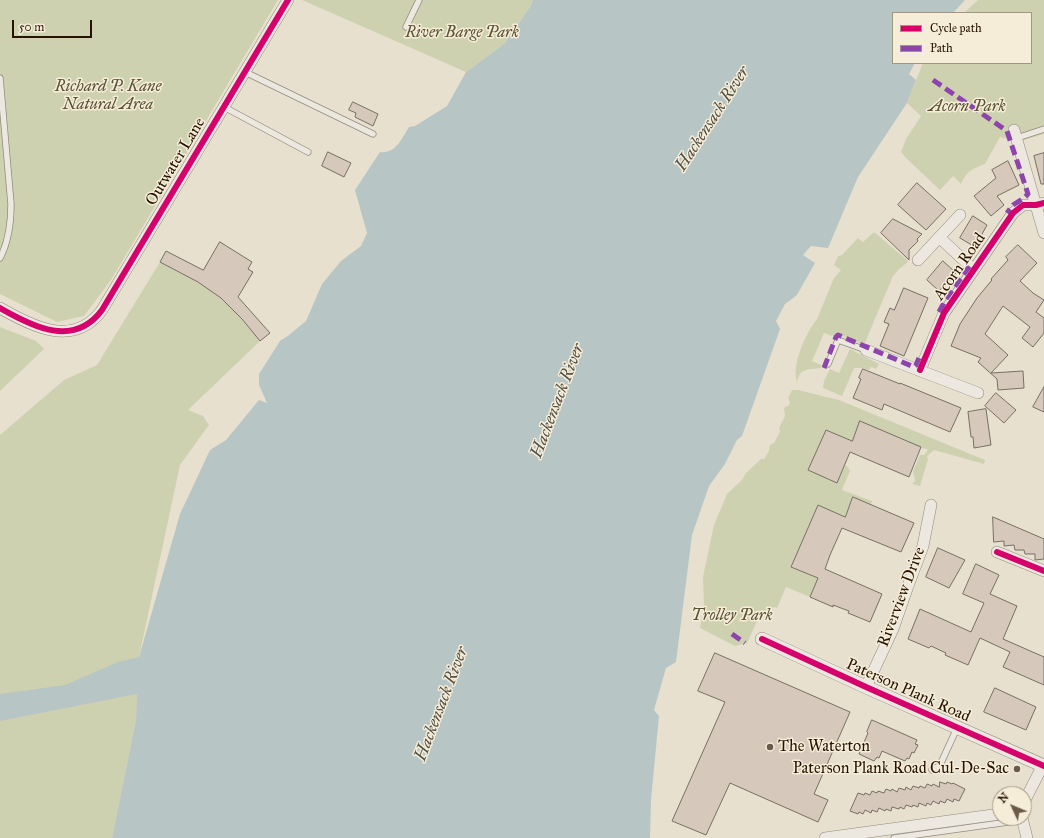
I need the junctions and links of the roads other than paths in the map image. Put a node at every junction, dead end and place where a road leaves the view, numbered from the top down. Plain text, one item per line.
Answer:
1 (288, 0) edge
2 (419, 0) edge
3 (406, 27) dead end
4 (245, 72) junction
5 (0, 78) edge
6 (224, 107) junction
7 (1044, 129) edge
8 (373, 134) dead end
9 (1015, 134) joint
10 (308, 152) dead end
11 (1040, 204) edge
12 (960, 215) dead end
13 (1044, 233) edge
14 (939, 237) junction
15 (0, 258) edge
16 (918, 260) dead end
17 (973, 269) junction
18 (0, 308) edge
19 (866, 350) joint
20 (828, 364) dead end
21 (920, 370) junction
22 (978, 393) dead end
23 (931, 505) dead end
24 (997, 552) dead end
25 (1044, 571) edge
26 (762, 639) dead end
27 (866, 688) junction
28 (957, 728) junction
29 (1043, 766) edge
30 (932, 770) dead end
31 (1032, 787) edge
32 (992, 815) edge
33 (992, 824) edge
34 (1024, 826) edge
35 (831, 838) edge
36 (894, 838) edge
37 (1027, 838) edge

1 - 4 street, Outwater Lane
2 - 3 lane
4 - 6 street, Outwater Lane
4 - 8 lane
5 - 15 lane
6 - 10 lane
6 - 18 street, Outwater Lane
7 - 9 lane
9 - 11 street
11 - 13 street
11 - 17 street, Acorn Road
12 - 14 street
14 - 16 street
14 - 17 street
17 - 21 street, Acorn Road
19 - 20 lane
19 - 21 street
21 - 22 street
23 - 27 street, Riverview Drive
24 - 25 street
26 - 27 street, Paterson Plank Road
27 - 28 street, Paterson Plank Road
28 - 29 street, Paterson Plank Road
28 - 30 lane
29 - 31 street
32 - 35 street
33 - 36 lane
34 - 37 street

